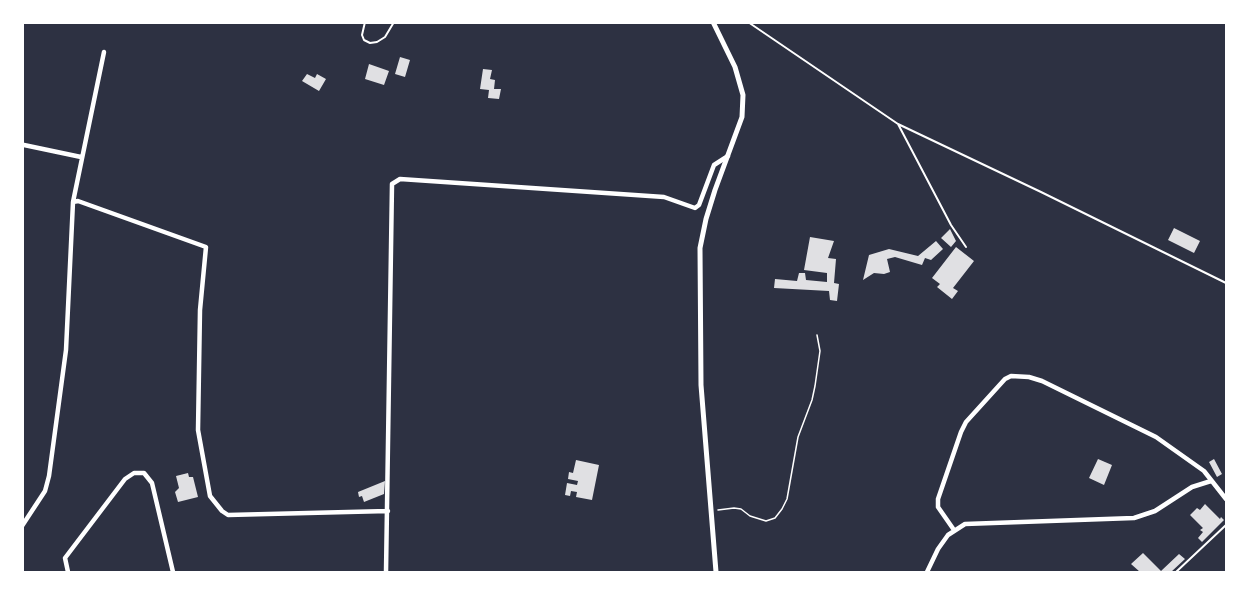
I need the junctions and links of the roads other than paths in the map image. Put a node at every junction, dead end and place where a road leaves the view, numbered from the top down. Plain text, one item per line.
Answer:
1 (366, 22) edge
2 (394, 22) edge
3 (713, 22) edge
4 (748, 22) edge
5 (104, 52) dead end
6 (898, 124) junction
7 (24, 145) dead end
8 (728, 156) junction
9 (81, 157) junction
10 (73, 202) junction
11 (966, 247) dead end
12 (1227, 283) edge
13 (1211, 481) junction
14 (1227, 499) edge
15 (387, 511) junction
16 (1227, 525) edge
17 (22, 526) edge
18 (954, 530) junction
19 (68, 573) edge
20 (173, 573) edge
21 (386, 573) edge
22 (716, 573) edge
23 (927, 573) edge
24 (1176, 573) edge

1 - 2 lane
3 - 8 street
4 - 6 lane
5 - 9 street
6 - 11 lane
6 - 12 lane
7 - 9 street
8 - 15 street
8 - 22 street
9 - 10 street
10 - 15 street
10 - 17 street
13 - 14 street
13 - 18 street
13 - 18 street
15 - 21 street
16 - 24 lane
18 - 23 street
19 - 20 street

